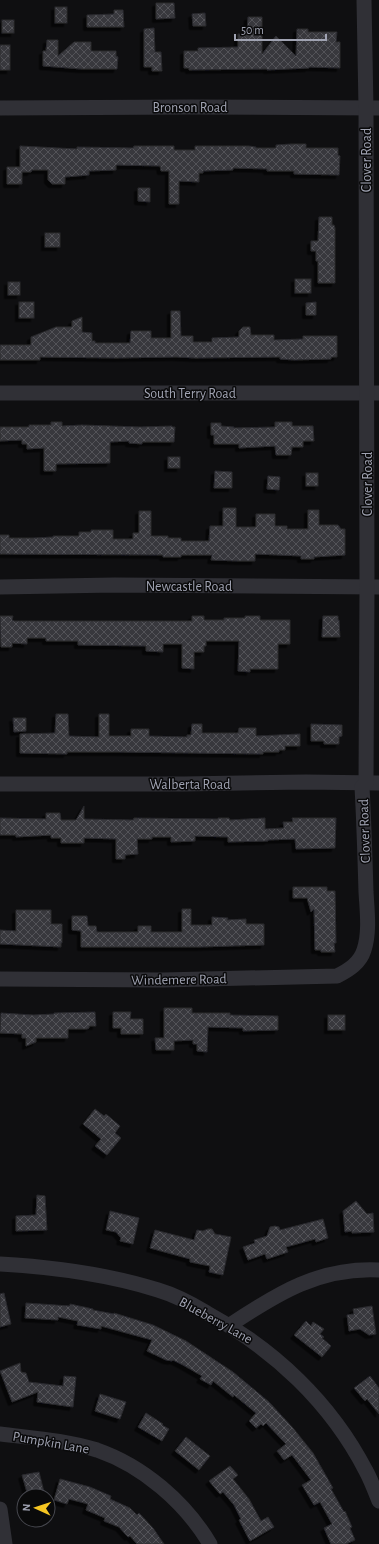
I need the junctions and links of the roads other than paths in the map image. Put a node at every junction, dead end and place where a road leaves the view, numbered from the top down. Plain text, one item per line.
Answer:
1 (364, 0) edge
2 (0, 108) edge
3 (373, 108) edge
4 (0, 392) edge
5 (373, 393) edge
6 (0, 587) edge
7 (373, 587) edge
8 (372, 783) edge
9 (0, 784) edge
10 (355, 965) joint
11 (0, 978) edge
12 (0, 1264) edge
13 (379, 1270) edge
14 (230, 1325) junction
15 (0, 1434) edge
16 (379, 1501) edge
17 (0, 1509) edge
18 (5, 1544) edge
19 (210, 1544) edge

1 - 3 street, Clover Road
2 - 3 street, Bronson Road
3 - 5 street, Clover Road
4 - 5 street, South Terry Road
5 - 7 street, Clover Road
6 - 7 street, Newcastle Road
7 - 8 street, Clover Road
8 - 9 street, Walberta Road
8 - 10 street, Clover Road
10 - 11 street, Windemere Road
12 - 14 street, Blueberry Lane
13 - 14 street
14 - 16 street, Blueberry Lane
15 - 19 street, Pumpkin Lane
17 - 18 street

